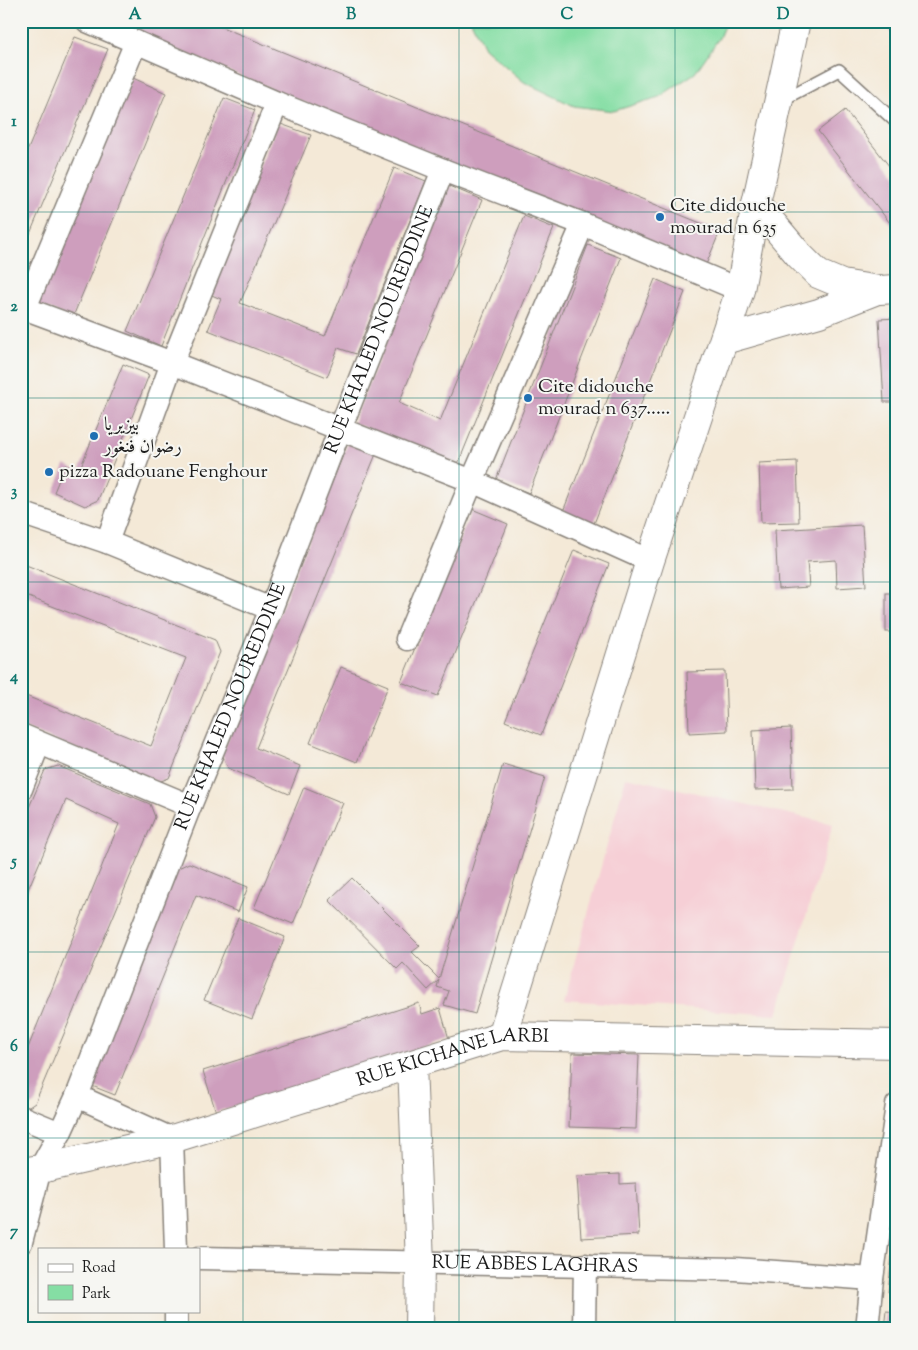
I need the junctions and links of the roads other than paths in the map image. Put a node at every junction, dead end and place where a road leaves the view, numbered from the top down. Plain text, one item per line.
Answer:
1 (87, 21) edge
2 (796, 21) edge
3 (136, 42) junction
4 (277, 103) junction
5 (778, 103) junction
6 (897, 123) edge
7 (443, 170) junction
8 (756, 204) junction
9 (583, 224) junction
10 (888, 289) edge
11 (740, 290) junction
12 (23, 307) edge
13 (724, 340) junction
14 (172, 363) junction
15 (340, 429) junction
16 (472, 481) junction
17 (21, 513) edge
18 (107, 542) junction
19 (650, 561) junction
20 (271, 609) junction
21 (407, 639) dead end
22 (30, 739) edge
23 (21, 789) edge
24 (190, 806) junction
25 (502, 1036) junction
26 (897, 1044) edge
27 (412, 1065) junction
28 (77, 1096) junction
29 (897, 1105) edge
30 (21, 1117) edge
31 (60, 1133) junction
32 (172, 1139) junction
33 (31, 1170) edge
34 (21, 1242) edge
35 (176, 1248) edge
36 (200, 1258) edge
37 (420, 1262) junction
38 (585, 1265) junction
39 (872, 1279) junction
40 (176, 1312) edge
41 (176, 1329) edge
42 (419, 1329) edge
43 (584, 1329) edge
44 (867, 1329) edge

1 - 3 street
2 - 5 street
3 - 4 street
3 - 12 street
4 - 7 street
4 - 14 street
5 - 6 lane
5 - 8 street
7 - 9 street
7 - 15 street, RUE KHALED NOUREDDINE
8 - 10 street
8 - 11 street
9 - 11 street
9 - 16 street
10 - 13 street
11 - 13 street
12 - 14 street
13 - 19 street
14 - 15 street
14 - 18 street
15 - 16 street
15 - 20 street, RUE KHALED NOUREDDINE
16 - 19 street
16 - 21 street
17 - 18 street
18 - 20 street
19 - 25 street
20 - 24 street, RUE KHALED NOUREDDINE
22 - 23 street
22 - 24 street
24 - 28 street, RUE KHALED NOUREDDINE
25 - 26 street, RUE KICHANE LARBI
25 - 27 street, RUE KICHANE LARBI
27 - 32 street, RUE KICHANE LARBI
27 - 37 street
28 - 31 street, RUE KHALED NOUREDDINE
28 - 32 street
29 - 39 street
30 - 31 street
31 - 33 street, RUE KHALED NOUREDDINE
32 - 33 street, RUE KICHANE LARBI
32 - 35 street
33 - 34 street, RUE KHALED NOUREDDINE
36 - 37 street, RUE ABBES LAGHRAS
37 - 38 street, RUE ABBES LAGHRAS
37 - 42 street
38 - 39 street, RUE ABBES LAGHRAS
38 - 43 street
39 - 44 street
40 - 41 street

